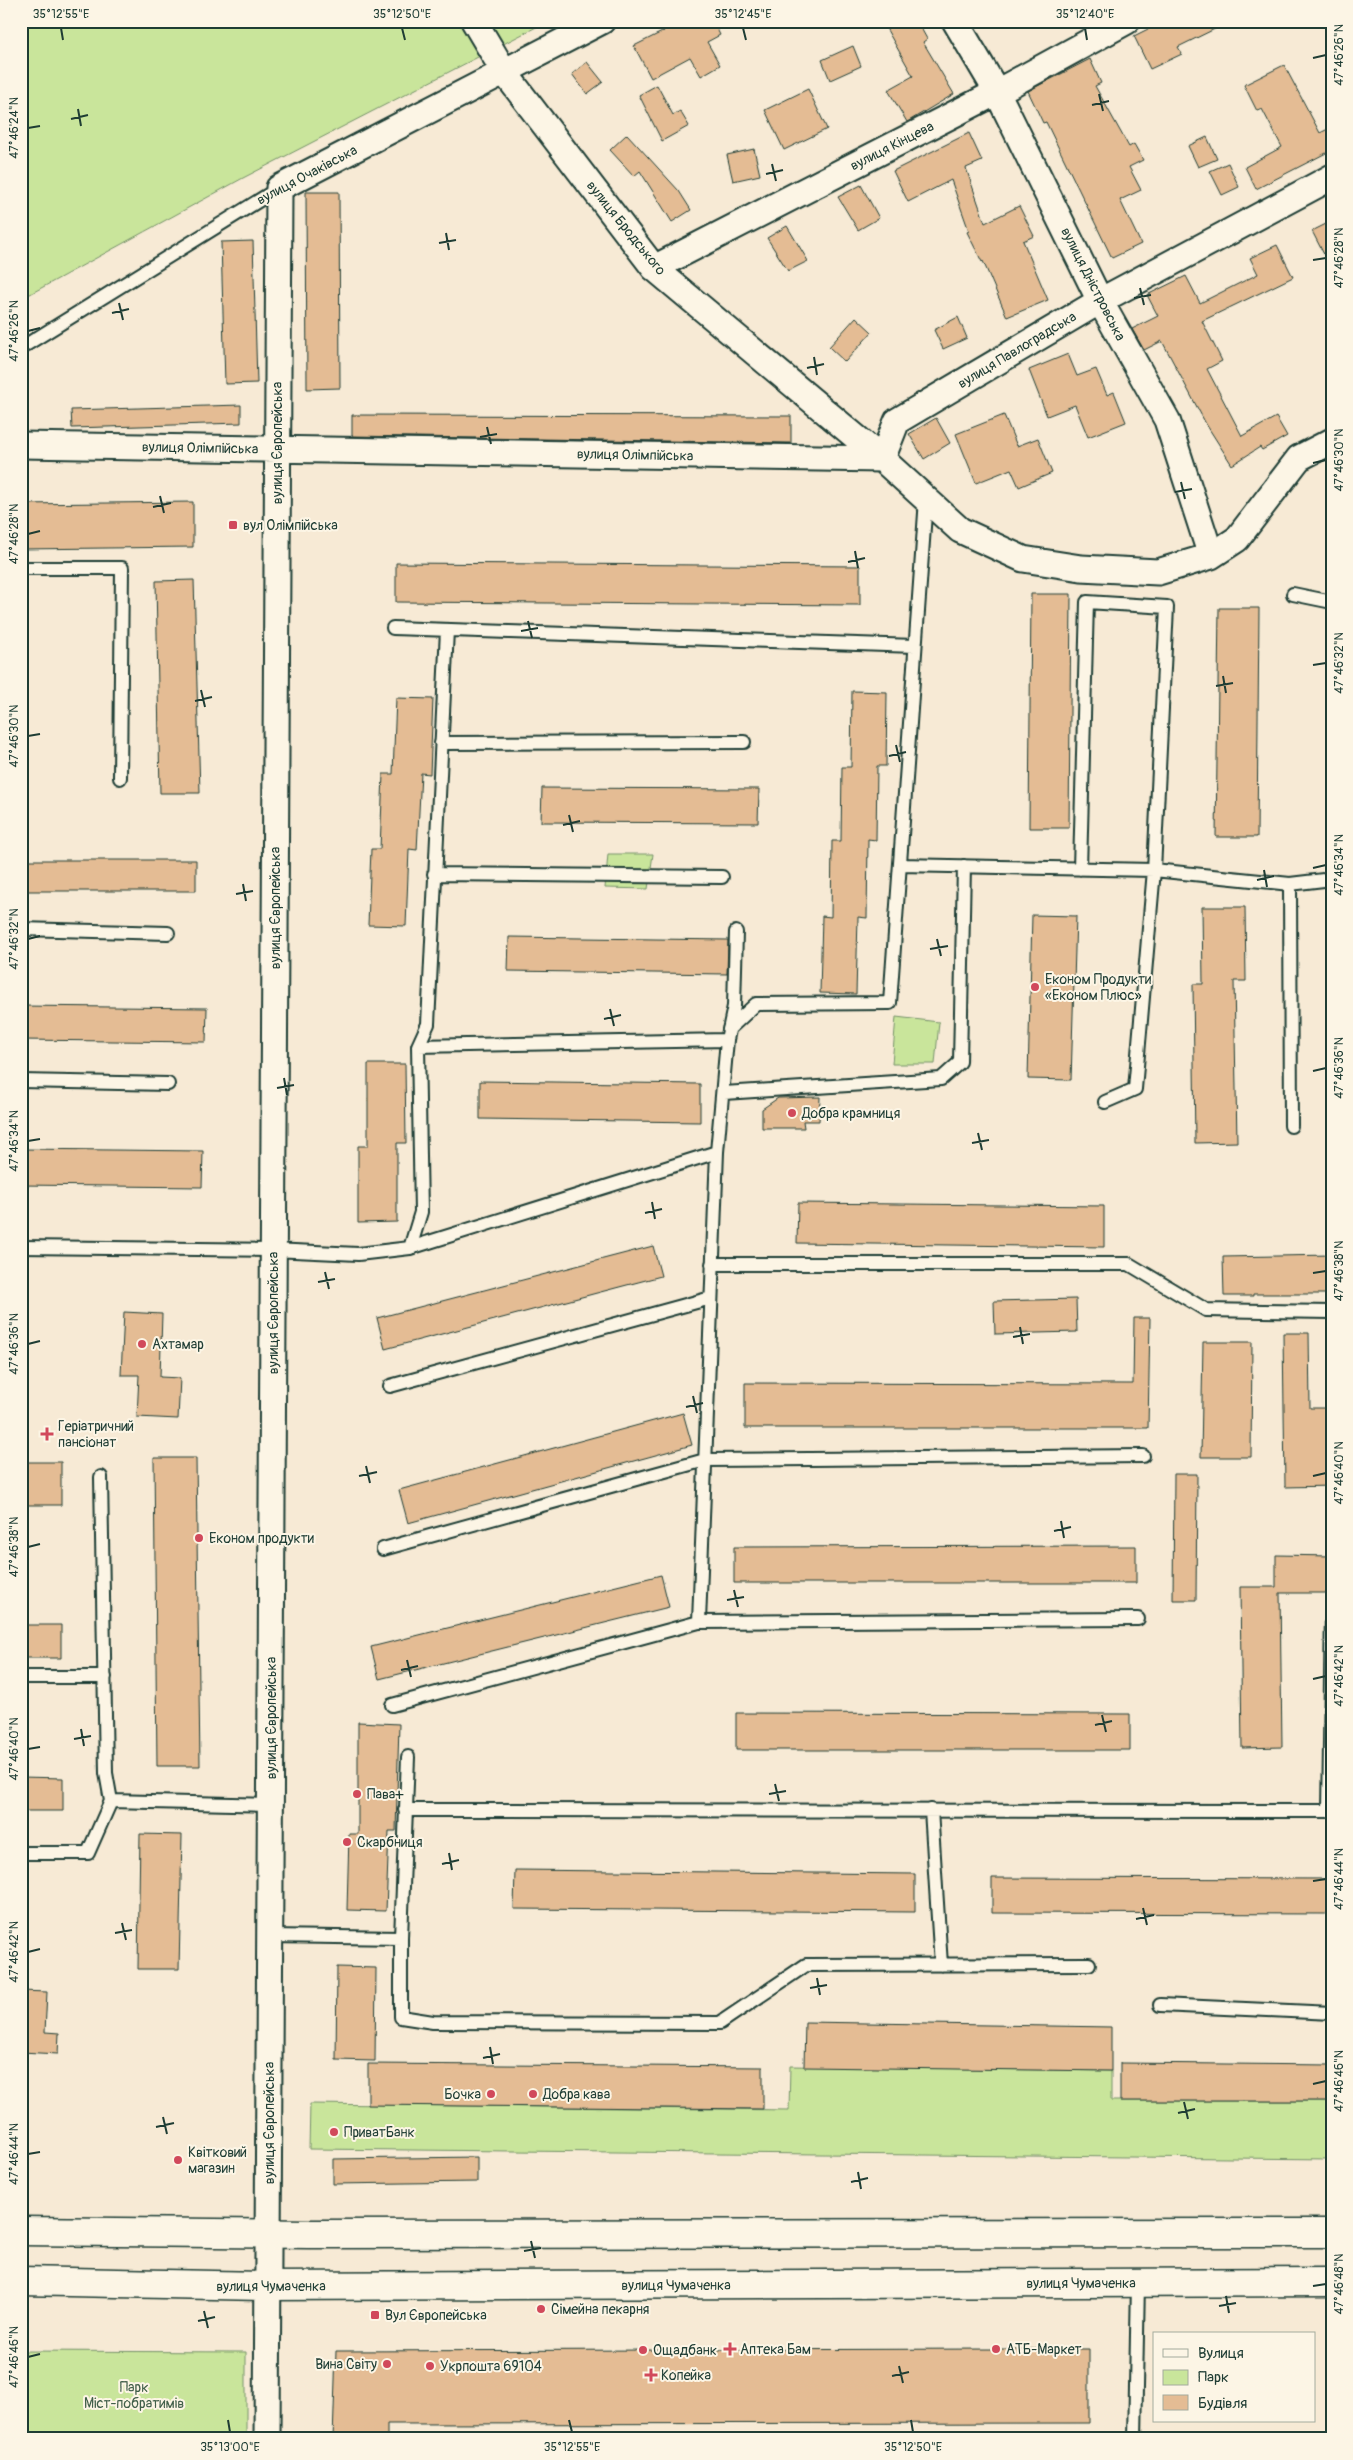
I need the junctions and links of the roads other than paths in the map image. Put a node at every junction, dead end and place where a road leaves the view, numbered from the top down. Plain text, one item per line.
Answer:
1 (474, 21) edge
2 (602, 21) edge
3 (955, 21) edge
4 (1127, 21) edge
5 (504, 73) junction
6 (997, 92) junction
7 (1332, 177) edge
8 (279, 188) junction
9 (654, 268) junction
10 (1100, 301) junction
11 (21, 348) edge
12 (1332, 441) edge
13 (21, 445) edge
14 (277, 449) junction
15 (882, 459) junction
16 (926, 499) junction
17 (1212, 556) junction
18 (21, 568) edge
19 (1293, 594) dead end
20 (1332, 602) edge
21 (393, 628) dead end
22 (447, 630) junction
23 (915, 646) junction
24 (744, 742) dead end
25 (441, 743) junction
26 (120, 778) dead end
27 (900, 865) junction
28 (964, 866) junction
29 (1080, 869) junction
30 (1154, 870) junction
31 (434, 874) junction
32 (722, 877) dead end
33 (1332, 879) edge
34 (1290, 884) junction
35 (21, 929) edge
36 (736, 932) dead end
37 (168, 933) dead end
38 (728, 1035) junction
39 (418, 1046) junction
40 (21, 1081) edge
41 (168, 1084) dead end
42 (724, 1092) junction
43 (1105, 1102) dead end
44 (1290, 1126) dead end
45 (717, 1152) junction
46 (21, 1247) edge
47 (410, 1248) junction
48 (273, 1250) junction
49 (712, 1264) junction
50 (711, 1298) junction
51 (1332, 1312) edge
52 (390, 1386) dead end
53 (1143, 1456) dead end
54 (705, 1460) junction
55 (101, 1477) dead end
56 (383, 1549) dead end
57 (1332, 1608) edge
58 (1138, 1619) dead end
59 (699, 1622) junction
60 (21, 1677) edge
61 (105, 1677) junction
62 (392, 1705) dead end
63 (408, 1757) dead end
64 (111, 1801) junction
65 (270, 1805) junction
66 (405, 1810) junction
67 (931, 1810) junction
68 (21, 1853) edge
69 (270, 1936) junction
70 (401, 1938) junction
71 (1089, 1964) dead end
72 (941, 1965) junction
73 (1160, 2005) dead end
74 (1332, 2013) edge
75 (21, 2231) edge
76 (1332, 2233) edge
77 (268, 2234) junction
78 (21, 2281) edge
79 (1138, 2282) junction
80 (1332, 2282) edge
81 (268, 2286) junction
82 (267, 2439) edge
83 (1135, 2439) edge

1 - 5 street, вулиця Бродського
2 - 5 street, вулиця Очаківська
3 - 6 street, вулиця Дністровська
4 - 6 street, вулиця Кінцева
5 - 8 street, вулиця Очаківська
5 - 9 street, вулиця Бродського
6 - 9 street, вулиця Кінцева
6 - 10 street, вулиця Дністровська
7 - 10 street, вулиця Павлоградська
8 - 11 lane, вулиця Очаківська
8 - 14 street, вулиця Європейська
9 - 15 street, вулиця Бродського
10 - 15 street, вулиця Павлоградська
10 - 17 street, вулиця Дністровська
12 - 17 street
13 - 14 street, вулиця Олімпійська
14 - 15 street, вулиця Олімпійська
14 - 48 street, вулиця Європейська
15 - 16 street
16 - 17 street
16 - 23 lane
18 - 26 lane
19 - 20 lane
21 - 22 lane
22 - 23 lane
22 - 25 lane
23 - 27 lane
24 - 25 lane
25 - 31 lane
27 - 28 lane
27 - 38 lane
28 - 29 lane
28 - 42 lane
29 - 30 lane
29 - 30 lane
30 - 34 lane
30 - 43 lane
31 - 32 lane
31 - 39 lane
33 - 34 lane
34 - 44 lane
35 - 37 lane
36 - 38 lane
38 - 39 lane
38 - 42 lane
39 - 47 lane
40 - 41 lane
42 - 45 lane
45 - 47 lane
45 - 49 lane
46 - 48 lane
47 - 48 lane
48 - 65 street, вулиця Європейська
49 - 50 lane
49 - 51 lane
50 - 52 lane
50 - 54 lane
53 - 54 lane
54 - 56 lane
54 - 59 lane
55 - 61 lane
57 - 67 lane
58 - 59 lane
59 - 62 lane
60 - 61 lane
61 - 64 lane
63 - 66 lane
64 - 65 lane
64 - 68 lane
65 - 69 street, вулиця Європейська
66 - 67 lane
66 - 70 lane
67 - 72 lane
69 - 70 lane
69 - 77 street, вулиця Європейська
70 - 72 lane
71 - 72 lane
73 - 74 lane
75 - 77 street
76 - 77 street
77 - 81 street, вулиця Європейська
78 - 81 street, вулиця Чумаченка
79 - 80 street, вулиця Чумаченка
79 - 81 street, вулиця Чумаченка
79 - 83 lane
81 - 82 street, вулиця Європейська

